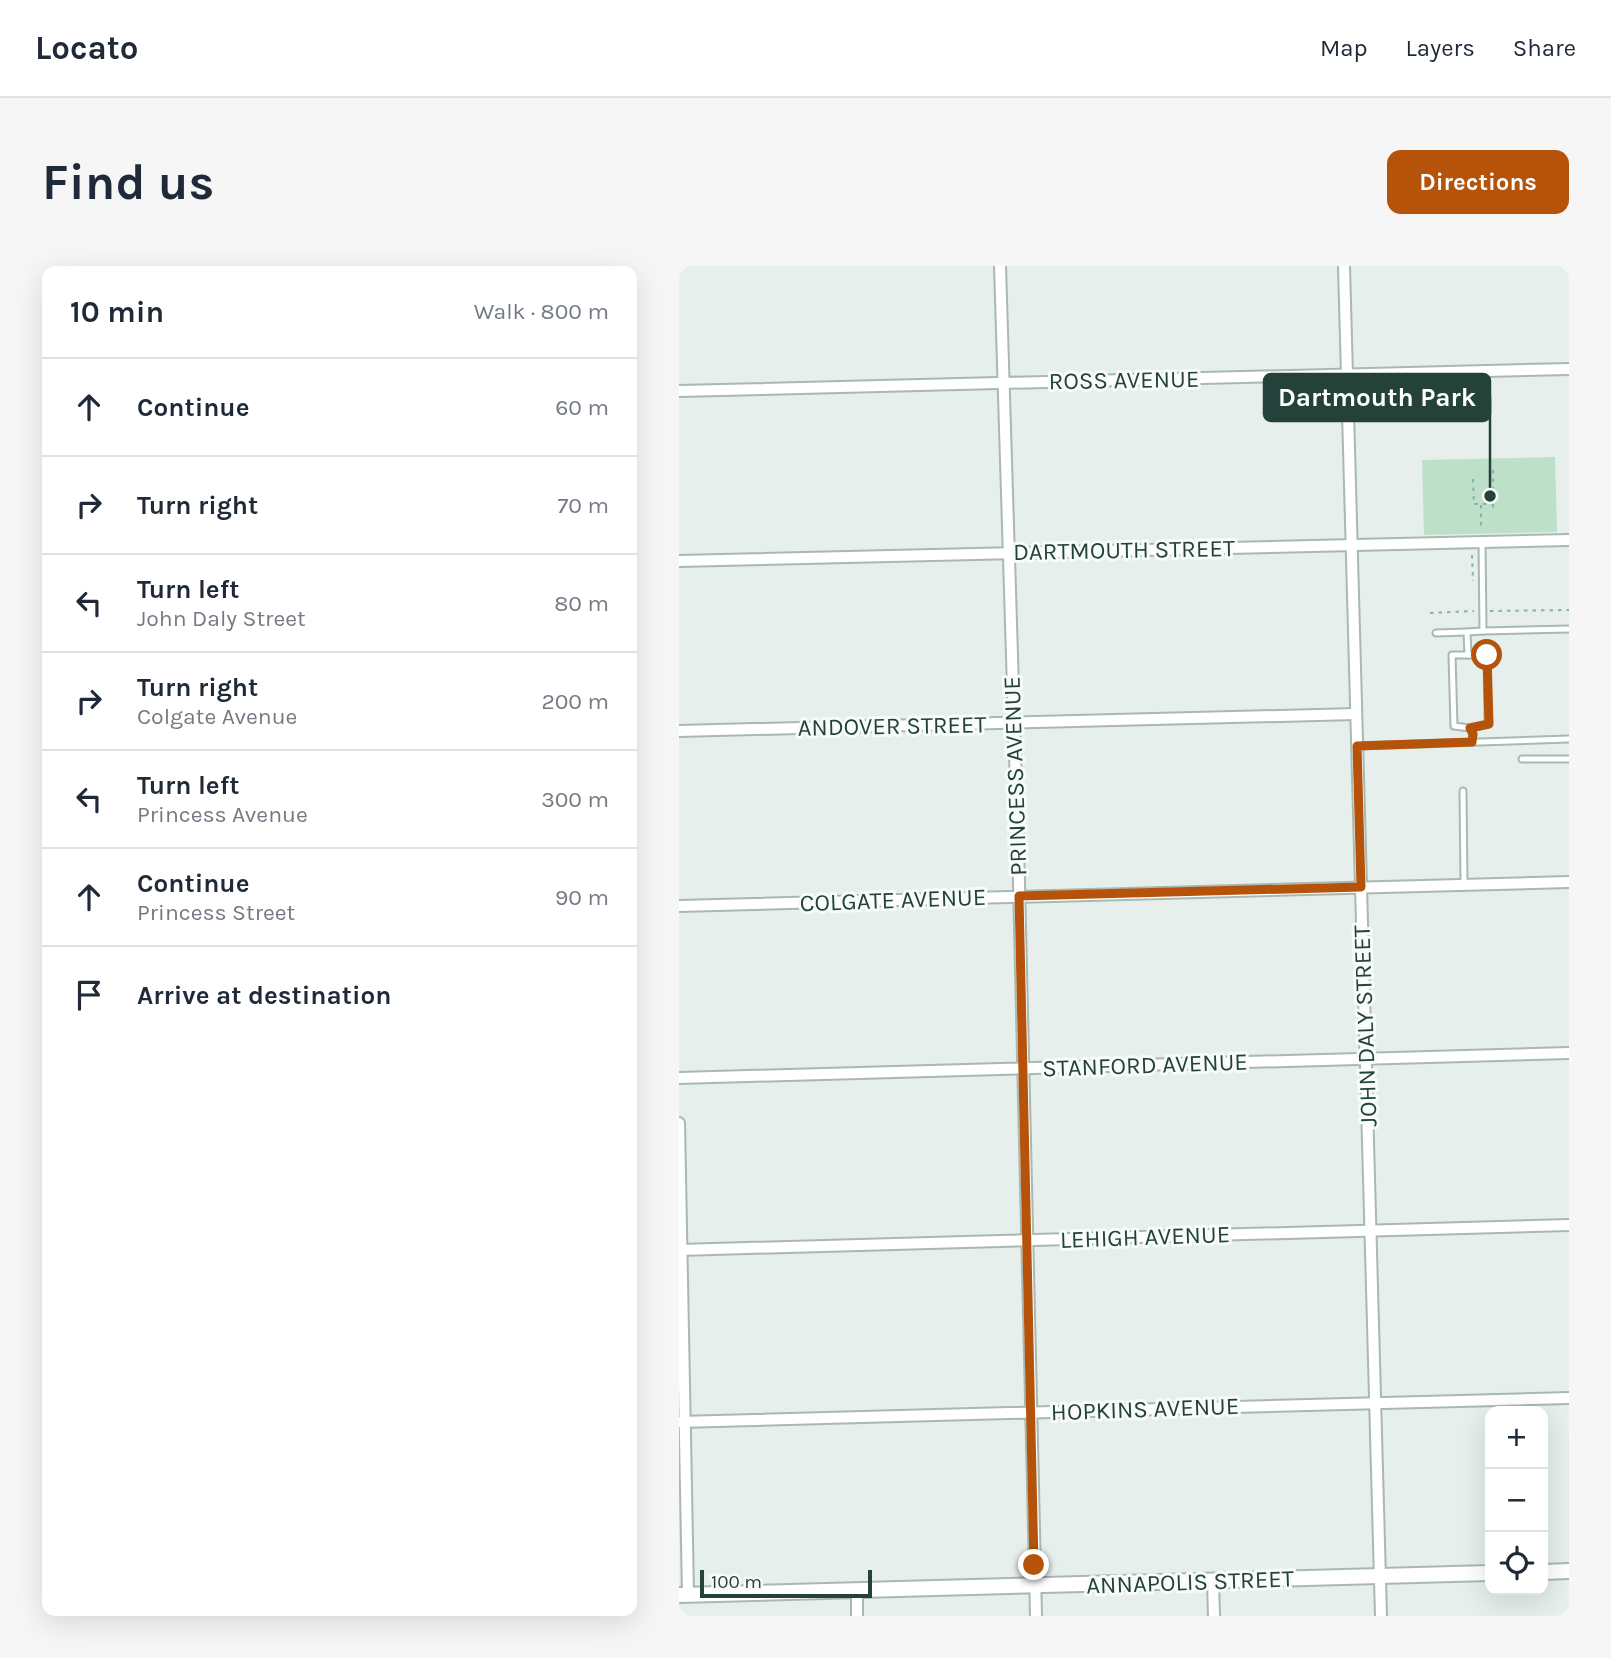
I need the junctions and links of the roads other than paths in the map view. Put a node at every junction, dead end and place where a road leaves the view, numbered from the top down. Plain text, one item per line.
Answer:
1 (1000, 266) edge
2 (1344, 266) edge
3 (1569, 369) edge
4 (1347, 374) junction
5 (1003, 383) junction
6 (679, 391) edge
7 (1569, 540) edge
8 (1482, 541) junction
9 (1352, 545) junction
10 (1009, 552) junction
11 (679, 561) edge
12 (1569, 629) edge
13 (1483, 631) junction
14 (1467, 632) junction
15 (1436, 633) dead end
16 (1468, 654) junction
17 (1356, 714) junction
18 (1013, 723) junction
19 (1470, 728) junction
20 (679, 731) edge
21 (1569, 739) edge
22 (1472, 742) junction
23 (1357, 746) junction
24 (1569, 759) edge
25 (1523, 760) dead end
26 (1463, 791) dead end
27 (1569, 882) edge
28 (1464, 884) junction
29 (1361, 887) junction
30 (1019, 896) junction
31 (679, 906) edge
32 (1569, 1053) edge
33 (1366, 1059) junction
34 (1022, 1068) junction
35 (679, 1078) edge
36 (679, 1123) edge
37 (1569, 1225) edge
38 (1371, 1231) junction
39 (1027, 1240) junction
40 (680, 1250) edge
41 (1569, 1398) edge
42 (1375, 1403) junction
43 (1030, 1412) junction
44 (682, 1422) edge
45 (1569, 1571) edge
46 (1548, 1572) edge
47 (1485, 1573) edge
48 (1380, 1576) junction
49 (1213, 1581) junction
50 (1035, 1586) junction
51 (857, 1590) junction
52 (684, 1594) edge
53 (857, 1616) edge
54 (1035, 1616) edge
55 (1214, 1616) edge
56 (1381, 1616) edge

1 - 5 street, PRINCESS AVENUE
2 - 4 street, JOHN DALY STREET
3 - 4 street, ROSS AVENUE
4 - 5 street, ROSS AVENUE
4 - 9 street, JOHN DALY STREET
5 - 6 street, ROSS AVENUE
5 - 10 street, PRINCESS AVENUE
7 - 8 street, DARTMOUTH STREET
8 - 9 street, DARTMOUTH STREET
8 - 13 lane
9 - 10 street, DARTMOUTH STREET
9 - 17 street, JOHN DALY STREET
10 - 11 street, DARTMOUTH STREET
10 - 18 street, PRINCESS AVENUE
12 - 13 lane
13 - 14 lane
14 - 15 lane
14 - 16 lane
16 - 19 lane
16 - 19 lane
17 - 18 street, ANDOVER STREET
17 - 23 street, JOHN DALY STREET
18 - 20 street, ANDOVER STREET
18 - 30 street, PRINCESS AVENUE
19 - 22 lane
21 - 22 lane
22 - 23 lane
23 - 29 street, JOHN DALY STREET
24 - 25 lane
26 - 28 lane
27 - 28 street, COLGATE AVENUE
28 - 29 street, COLGATE AVENUE
29 - 30 street, COLGATE AVENUE
29 - 33 street, JOHN DALY STREET
30 - 31 street, COLGATE AVENUE
30 - 34 street, PRINCESS AVENUE
32 - 33 street, STANFORD AVENUE
33 - 34 street, STANFORD AVENUE
33 - 38 street, JOHN DALY STREET
34 - 35 street, STANFORD AVENUE
34 - 39 street, PRINCESS AVENUE
36 - 40 street
37 - 38 street, LEHIGH AVENUE
38 - 39 street, LEHIGH AVENUE
38 - 42 street, JOHN DALY STREET
39 - 40 street, LEHIGH AVENUE
39 - 43 street, PRINCESS AVENUE
40 - 44 street
41 - 42 street, HOPKINS AVENUE
42 - 43 street, HOPKINS AVENUE
42 - 48 street, JOHN DALY STREET
43 - 44 street, HOPKINS AVENUE
43 - 50 street, PRINCESS AVENUE
44 - 52 street
45 - 46 street
47 - 48 street, ANNAPOLIS STREET
48 - 49 street, ANNAPOLIS STREET
48 - 56 street, JOHN DALY STREET
49 - 50 street, ANNAPOLIS STREET
49 - 55 street
50 - 51 street, ANNAPOLIS STREET
50 - 54 street, PRINCESS AVENUE
51 - 52 street, ANNAPOLIS STREET
51 - 53 street

